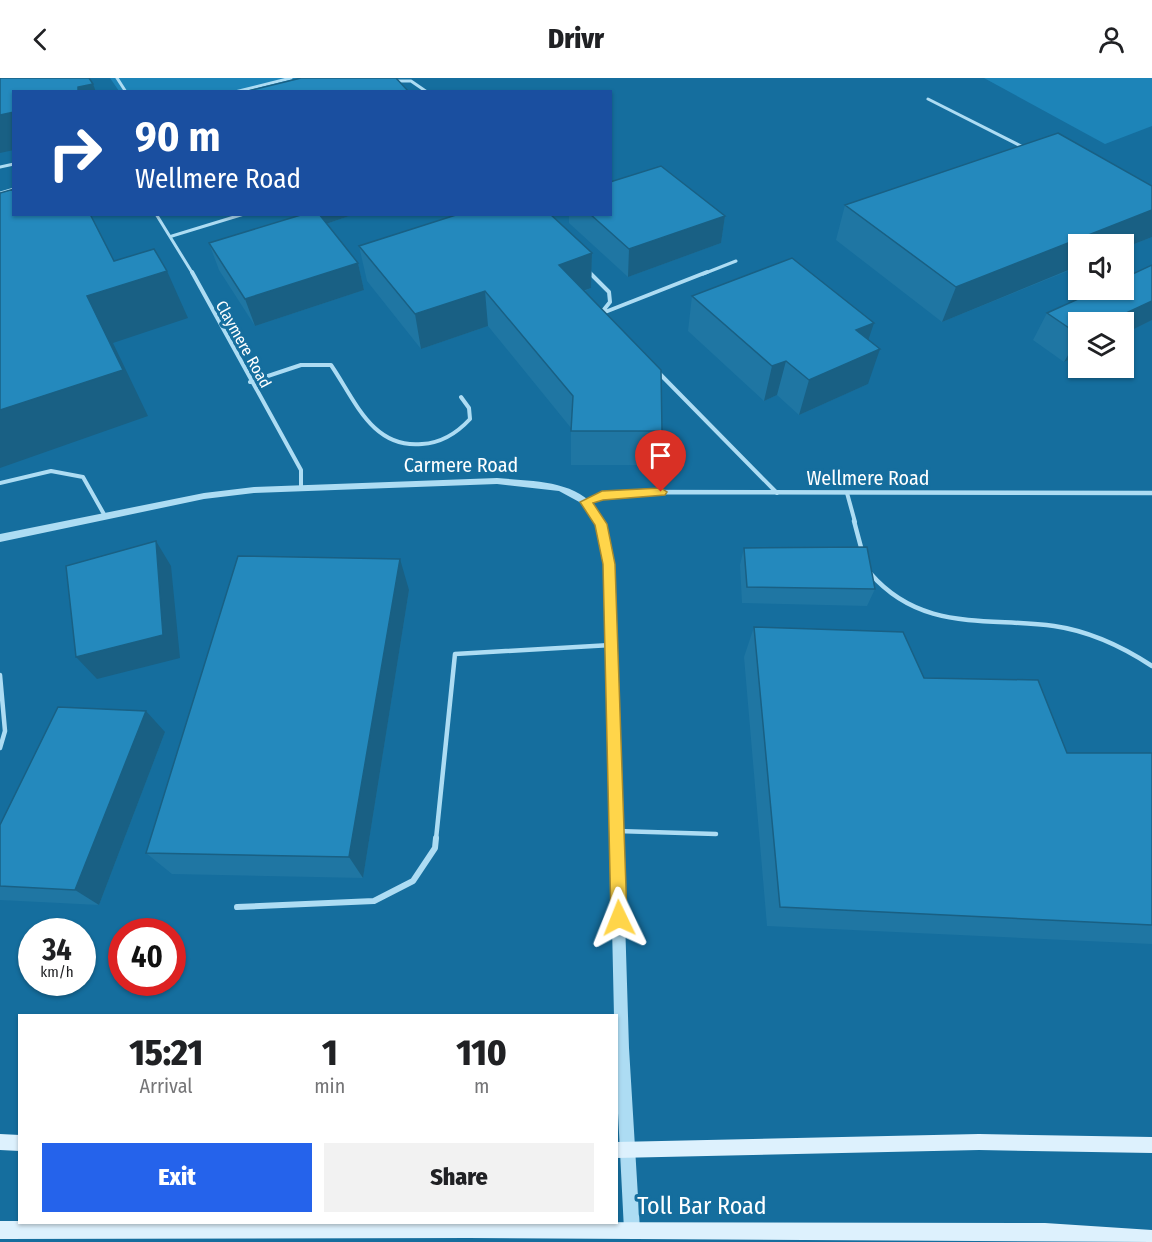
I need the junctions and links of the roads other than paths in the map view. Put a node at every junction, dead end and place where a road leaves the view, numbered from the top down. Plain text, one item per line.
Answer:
1 (291, 78) edge
2 (382, 84) edge
3 (243, 90) edge
4 (425, 90) edge
5 (928, 99) dead end
6 (1031, 152) edge
7 (157, 216) edge
8 (237, 216) edge
9 (172, 236) junction
10 (736, 261) dead end
11 (585, 269) edge
12 (600, 314) junction
13 (609, 322) edge
14 (651, 365) edge
15 (250, 382) junction
16 (461, 397) dead end
17 (0, 483) edge
18 (301, 488) junction
19 (777, 492) junction
20 (847, 493) junction
21 (1152, 493) edge
22 (586, 502) junction
23 (105, 516) junction
24 (0, 538) edge
25 (864, 561) edge
26 (869, 571) edge
27 (611, 645) junction
28 (1152, 666) edge
29 (0, 675) edge
30 (1, 694) edge
31 (0, 748) edge
32 (617, 831) junction
33 (716, 834) dead end
34 (237, 907) dead end
35 (0, 1142) edge
36 (18, 1143) edge
37 (1152, 1145) edge
38 (622, 1150) edge
39 (0, 1230) edge
40 (632, 1230) junction
41 (1152, 1239) edge

1 - 3 lane
2 - 4 lane
5 - 6 lane
7 - 9 lane, Claymere Road
8 - 9 lane
9 - 15 lane, Claymere Road
10 - 12 lane
11 - 12 lane
12 - 13 lane
14 - 19 lane
15 - 16 lane
15 - 18 lane, Claymere Road
17 - 23 lane
18 - 22 street, Carmere Road
18 - 23 street, Carmere Road
19 - 20 street, Wellmere Road
19 - 22 street, Wellmere Road
20 - 21 street, Wellmere Road
20 - 25 lane
22 - 27 street
23 - 24 street, Carmere Road
26 - 28 lane
27 - 32 street
27 - 34 lane
29 - 30 lane
30 - 31 lane
32 - 33 lane
32 - 38 street
35 - 36 main road
37 - 38 main road
38 - 40 street
39 - 40 main road, Toll Bar Road
40 - 41 main road, Toll Bar Road

